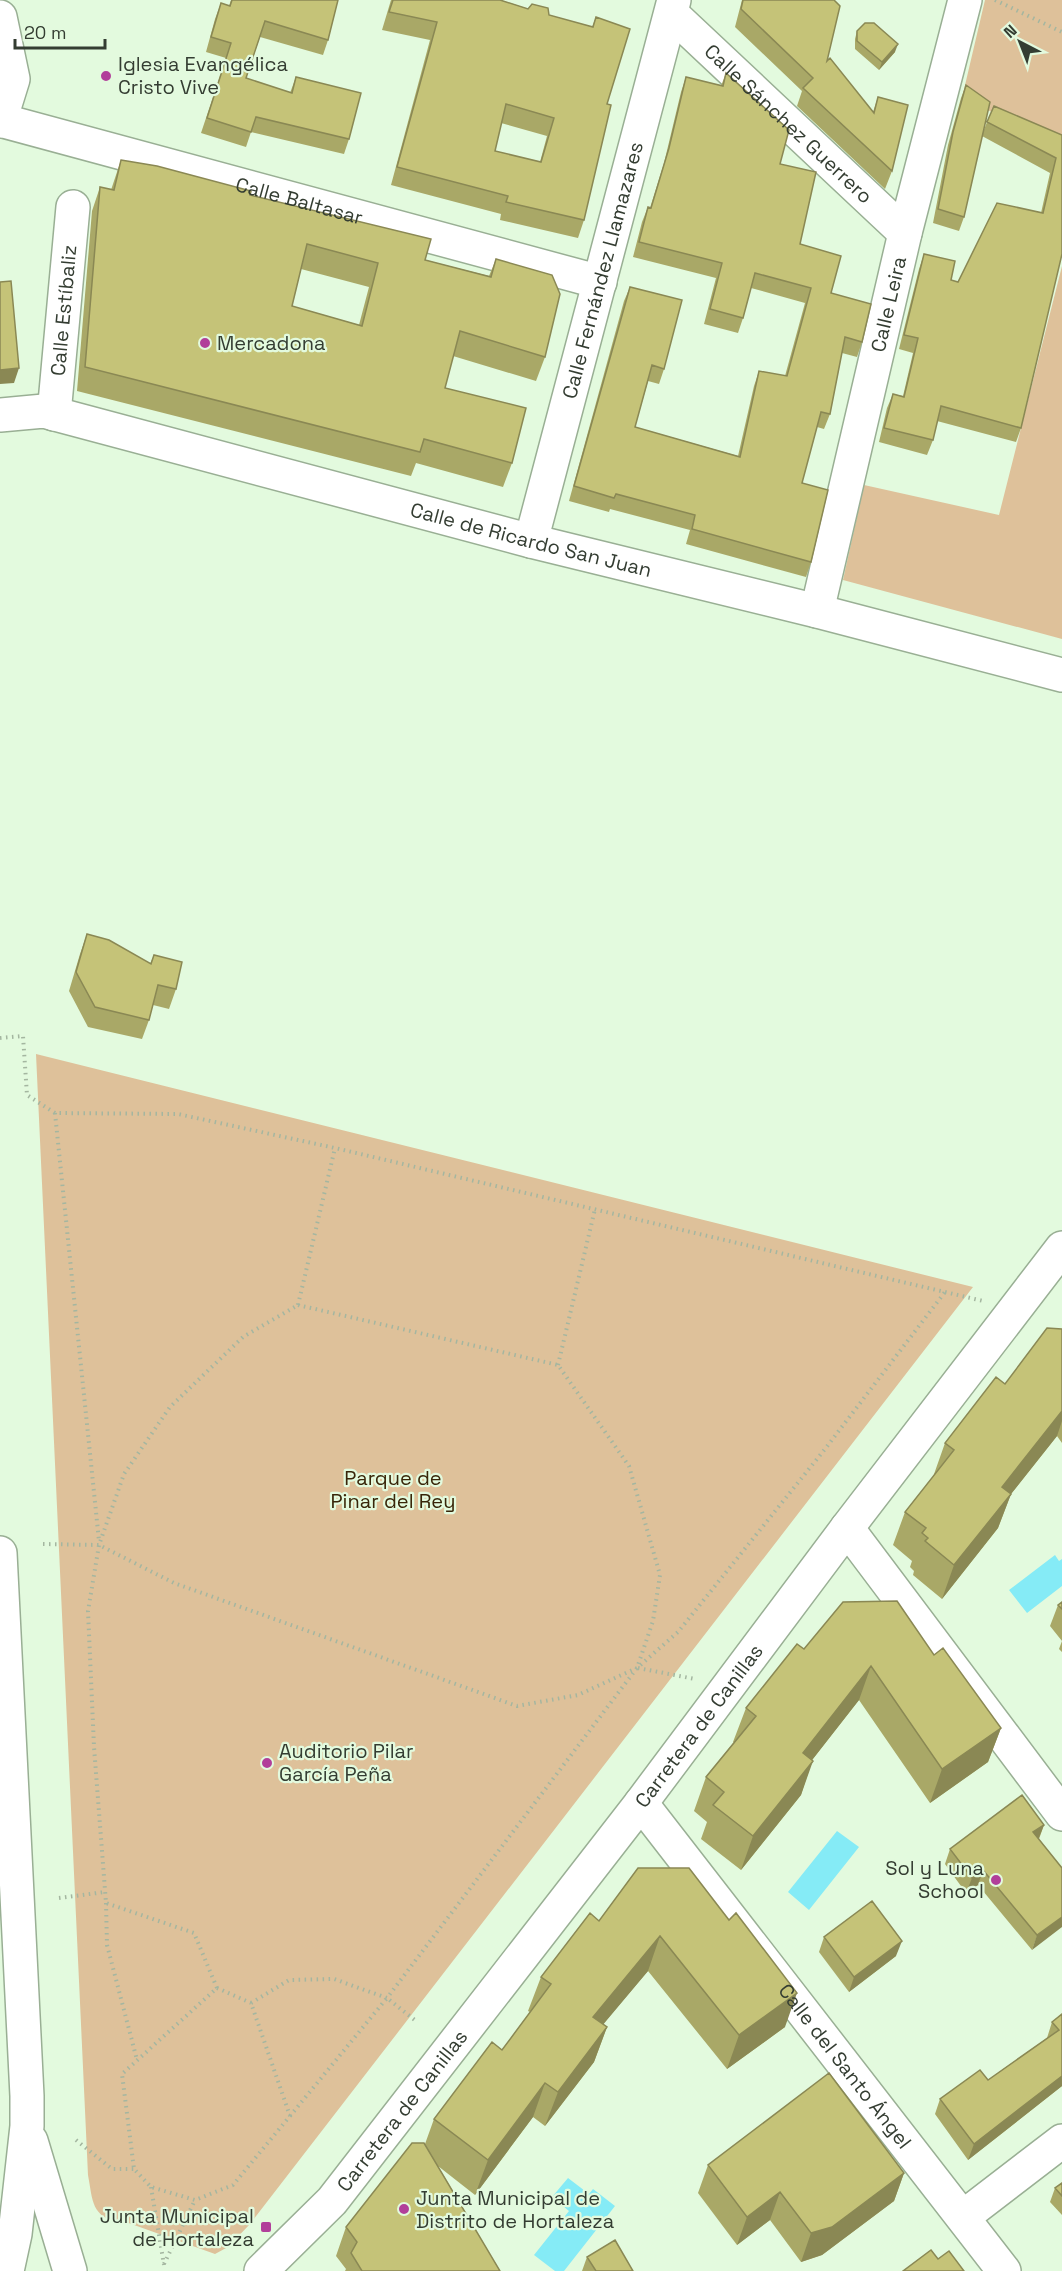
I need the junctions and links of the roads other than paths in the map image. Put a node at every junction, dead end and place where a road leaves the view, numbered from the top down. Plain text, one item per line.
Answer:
1 (965, 0) edge
2 (673, 7) edge
3 (0, 17) edge
4 (0, 120) edge
5 (73, 207) dead end
6 (905, 233) junction
7 (600, 282) junction
8 (54, 414) junction
9 (0, 416) edge
10 (531, 541) junction
11 (817, 611) junction
12 (1062, 675) edge
13 (1058, 1261) edge
14 (847, 1528) junction
15 (0, 1553) edge
16 (641, 1803) junction
17 (1062, 1814) edge
18 (27, 2126) junction
19 (1062, 2141) edge
20 (332, 2201) junction
21 (963, 2217) junction
22 (7, 2271) edge
23 (70, 2271) edge
24 (261, 2271) edge
25 (291, 2271) edge
26 (1004, 2271) edge

1 - 6 street, Calle Leira
2 - 6 street, Calle Sánchez Guerrero
2 - 7 street, Calle Fernández Llamazares
3 - 4 street
4 - 7 street, Calle Baltasar
5 - 8 street, Calle Estíbaliz
6 - 11 street, Calle Leira
7 - 10 street, Calle Fernández Llamazares
8 - 9 street, Calle de Ricardo San Juan
8 - 10 street, Calle de Ricardo San Juan
10 - 11 street, Calle de Ricardo San Juan
11 - 12 street, Calle de Ricardo San Juan
13 - 14 street, Carretera de Canillas
14 - 16 street, Carretera de Canillas
14 - 17 street
15 - 18 street
16 - 20 street, Carretera de Canillas
16 - 21 street, Calle del Santo Ángel
18 - 22 street
18 - 23 street
19 - 21 street
20 - 24 street, Carretera de Canillas
20 - 25 street, Carretera de Canillas
21 - 26 street, Calle del Santo Ángel

